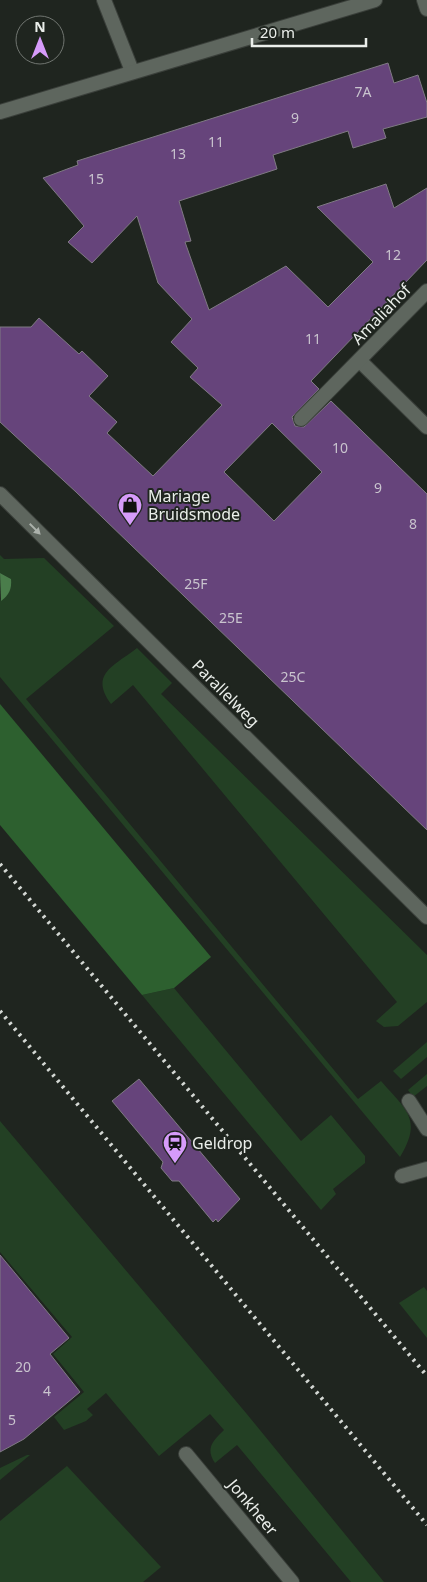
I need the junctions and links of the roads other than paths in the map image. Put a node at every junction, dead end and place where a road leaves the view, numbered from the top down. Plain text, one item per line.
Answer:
1 (104, 0) edge
2 (375, 0) edge
3 (424, 0) edge
4 (427, 9) edge
5 (132, 71) junction
6 (0, 112) edge
7 (427, 291) edge
8 (360, 361) junction
9 (301, 419) dead end
10 (427, 427) edge
11 (0, 494) edge
12 (427, 917) edge
13 (409, 1101) dead end
14 (427, 1129) edge
15 (427, 1168) edge
16 (402, 1176) dead end
17 (186, 1454) dead end
18 (292, 1582) edge

1 - 5 street
2 - 5 street
3 - 4 street
5 - 6 street
7 - 8 street, Amaliahof
8 - 9 street, Amaliahof
8 - 10 street, Amaliahof
11 -> 12 street, Parallelweg
13 - 14 street
15 - 16 street
17 - 18 street, Jonkheer

